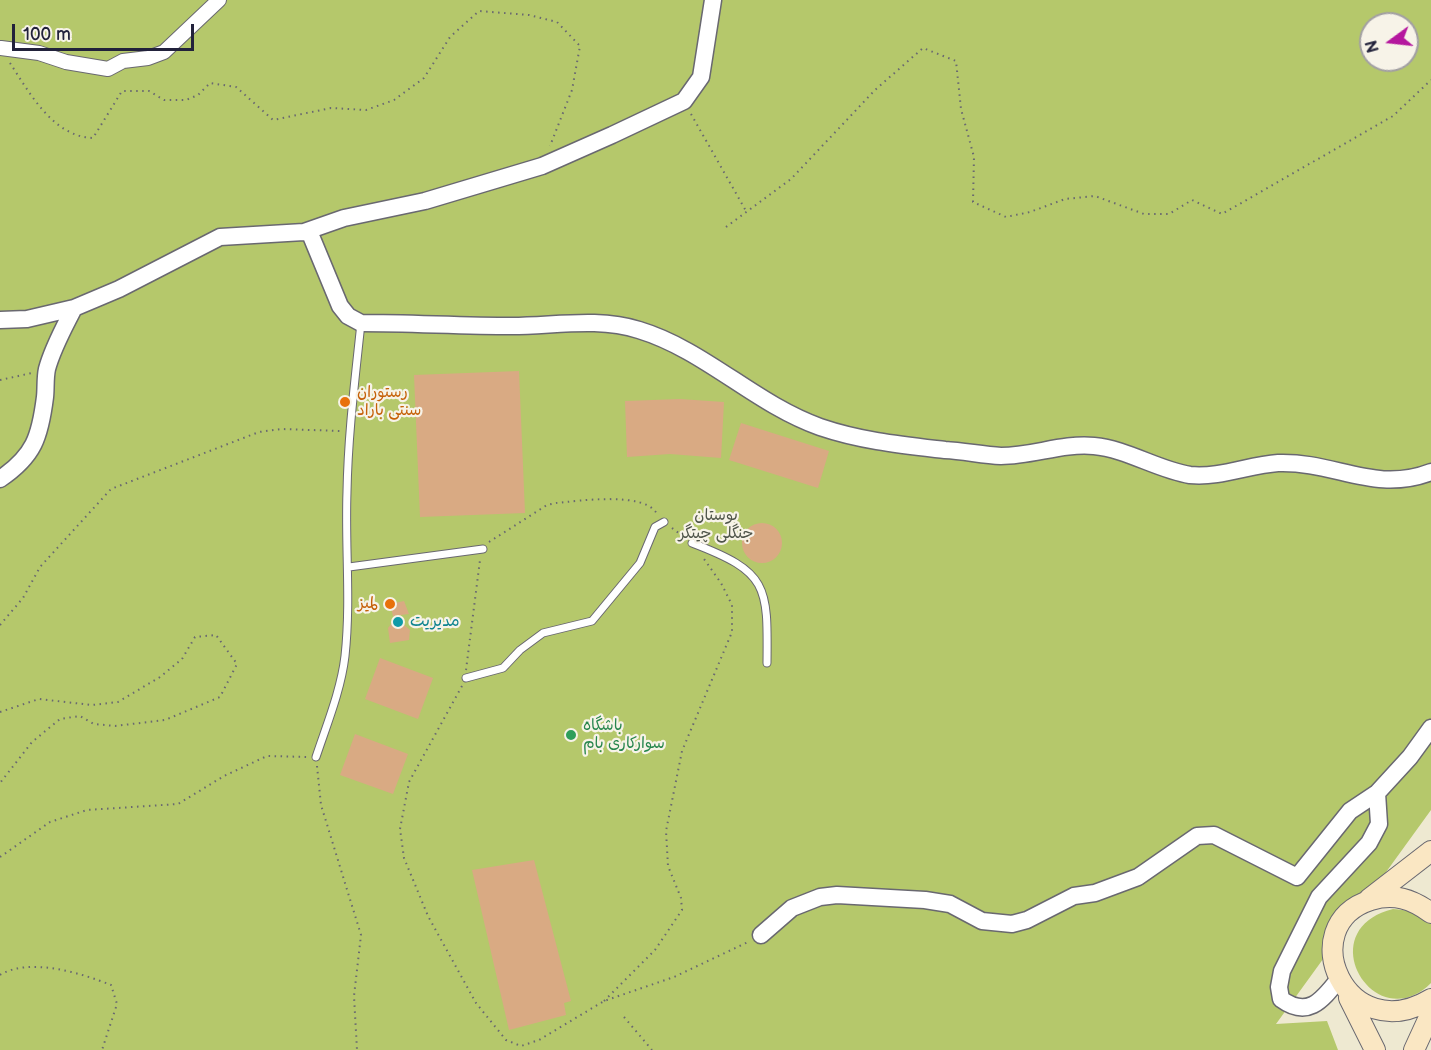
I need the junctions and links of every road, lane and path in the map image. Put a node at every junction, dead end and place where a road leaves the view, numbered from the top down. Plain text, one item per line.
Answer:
1 (219, 0) edge
2 (713, 0) edge
3 (1, 48) edge
4 (1431, 80) edge
5 (684, 101) junction
6 (542, 166) junction
7 (746, 212) junction
8 (726, 227) dead end
9 (309, 231) junction
10 (74, 308) junction
11 (0, 320) edge
12 (361, 323) junction
13 (47, 370) junction
14 (0, 380) edge
15 (349, 431) junction
16 (1431, 472) edge
17 (0, 479) edge
18 (664, 522) junction
19 (692, 543) junction
20 (483, 549) junction
21 (350, 567) junction
22 (0, 625) edge
23 (767, 663) dead end
24 (466, 678) junction
25 (0, 712) edge
26 (1431, 728) edge
27 (316, 757) junction
28 (0, 783) edge
29 (1377, 793) junction
30 (1431, 851) edge
31 (0, 857) edge
32 (1365, 902) junction
33 (1431, 913) edge
34 (761, 935) joint
35 (0, 975) edge
36 (1343, 988) junction
37 (1431, 999) edge
38 (604, 1001) junction
39 (1431, 1013) edge
40 (624, 1017) dead end
41 (102, 1050) edge
42 (357, 1050) edge
43 (652, 1050) edge
44 (1375, 1050) edge
45 (1414, 1050) edge

1 - 3 street
2 - 5 street
3 - 6 path
4 - 7 path
5 - 6 street
5 - 7 path
6 - 9 street
7 - 8 path
9 - 10 street
9 - 12 street
10 - 11 street
10 - 13 street
12 - 15 lane
12 - 16 street
13 - 14 path
13 - 17 street
15 - 21 lane
15 - 22 path
18 - 19 path
18 - 20 path
18 - 24 lane
19 - 23 lane
19 - 38 path
20 - 21 lane
20 - 24 path
21 - 27 lane
24 - 38 path
25 - 28 path
26 - 29 street
27 - 31 path
27 - 42 path
29 - 34 street
29 - 36 street
30 - 32 main road
32 - 33 main road
32 - 36 main road
34 - 38 path
35 - 41 path
36 - 37 main road
36 - 44 main road
39 - 45 main road
40 - 43 path

